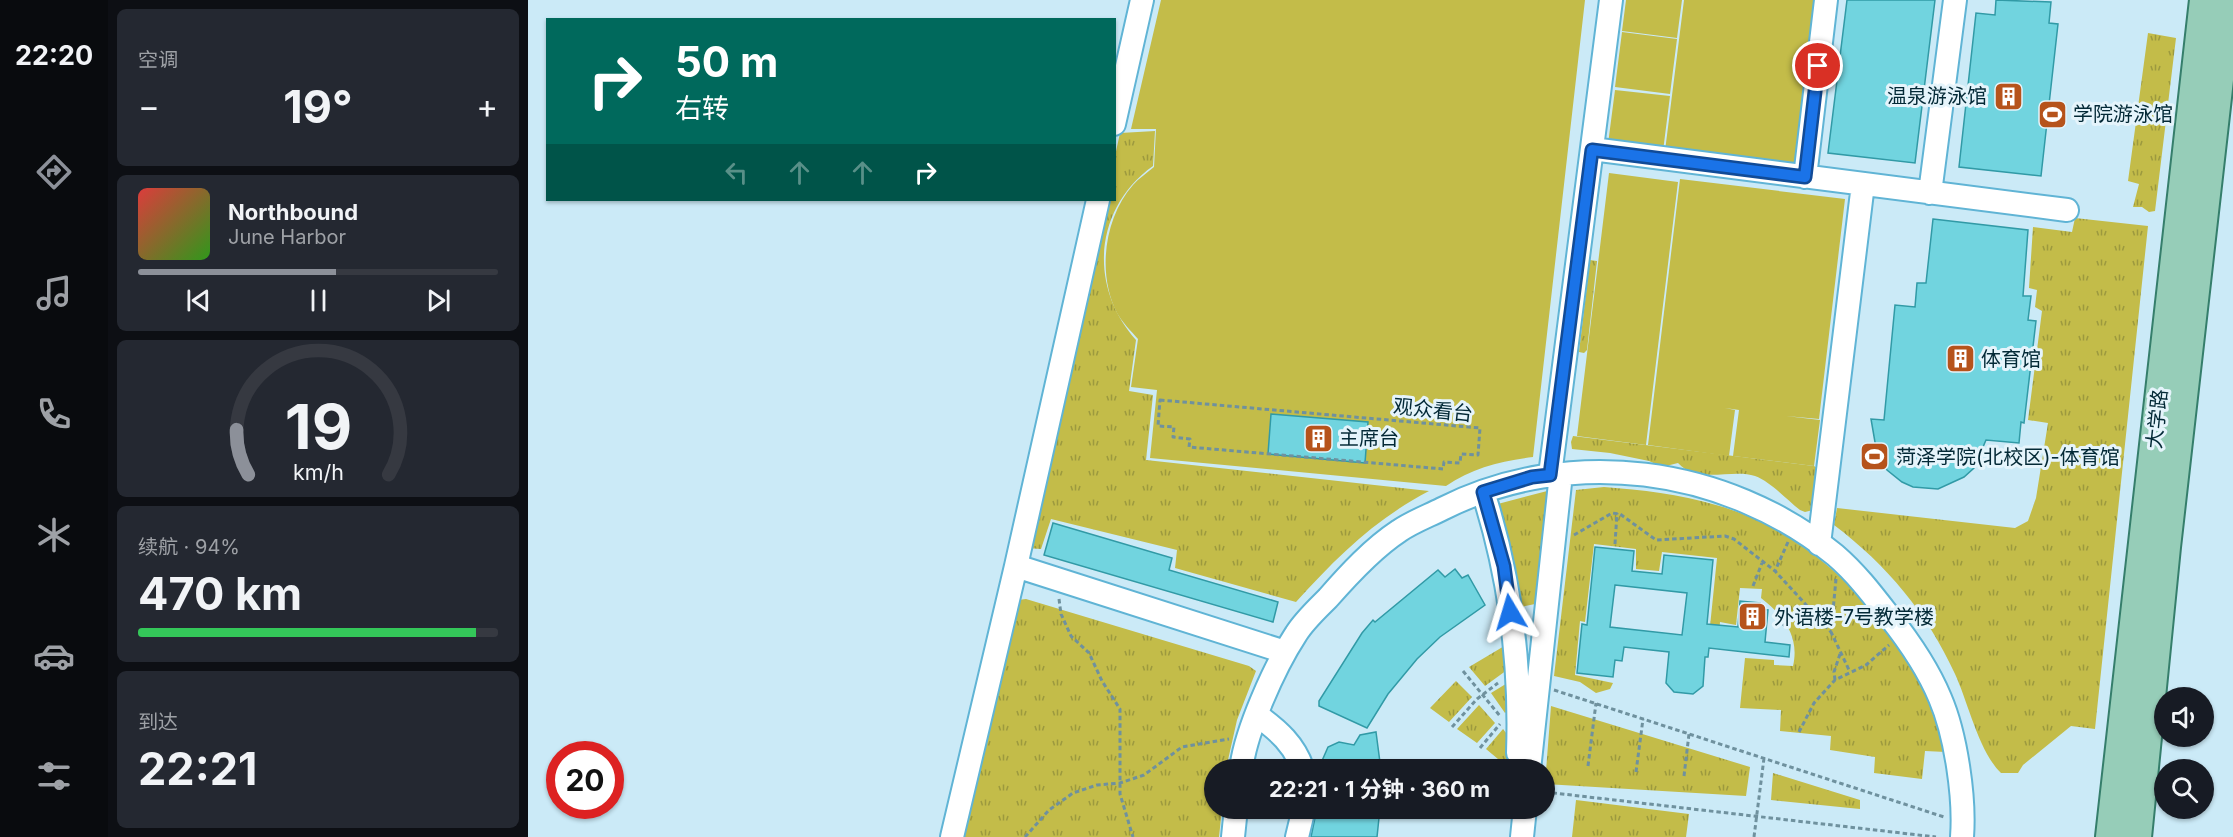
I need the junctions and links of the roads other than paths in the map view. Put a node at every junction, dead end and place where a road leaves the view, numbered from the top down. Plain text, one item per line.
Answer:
1 (1142, 0) edge
2 (1611, 0) edge
3 (1826, 0) edge
4 (1955, 0) edge
5 (2204, 0) edge
6 (2228, 0) edge
7 (1116, 115) edge
8 (1592, 150) junction
9 (1805, 177) junction
10 (1863, 184) junction
11 (1930, 193) junction
12 (1098, 201) edge
13 (2067, 210) dead end
14 (1556, 475) junction
15 (1483, 492) junction
16 (1819, 544) junction
17 (1016, 566) junction
18 (1544, 630) junction
19 (1509, 642) junction
20 (1286, 652) junction
21 (1257, 715) junction
22 (1244, 759) edge
23 (1299, 759) edge
24 (1518, 759) edge
25 (1530, 759) edge
26 (1235, 819) edge
27 (1301, 819) edge
28 (1514, 819) edge
29 (1524, 819) edge
30 (1963, 830) edge
31 (952, 837) edge
32 (1233, 837) edge
33 (1297, 837) edge
34 (1512, 837) edge
35 (1522, 837) edge
36 (2110, 837) edge
37 (2137, 837) edge

1 - 7 street
2 - 8 street
3 - 9 street
4 - 11 street
5 - 36 main road, 大学路
6 - 37 main road, 大学路
8 - 9 street
8 - 14 street
9 - 10 street
10 - 11 street
10 - 16 street
11 - 13 street
12 - 17 street
14 - 15 street
14 - 16 street
14 - 18 street
15 - 19 street
15 - 20 street
16 - 30 street
17 - 20 street
17 - 31 street
18 - 19 street
18 - 25 street
19 - 24 street
20 - 21 street
21 - 22 street
21 - 23 street
26 - 32 street
27 - 33 street
28 - 34 street
29 - 35 street

